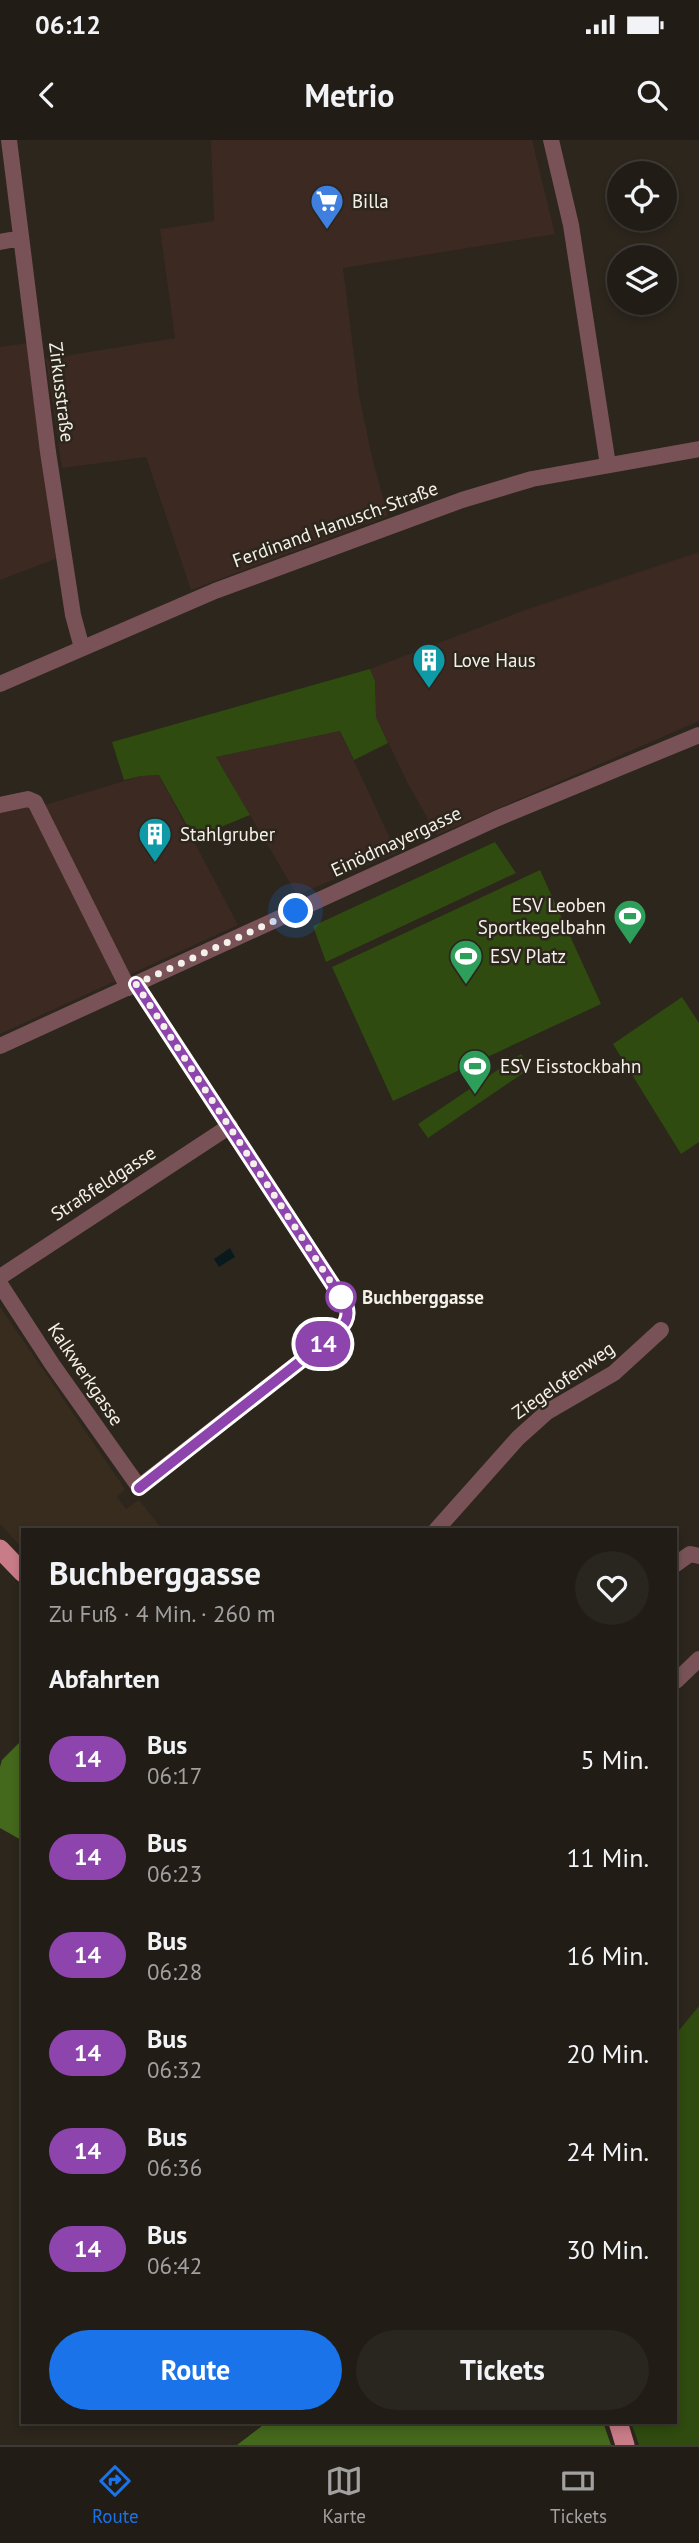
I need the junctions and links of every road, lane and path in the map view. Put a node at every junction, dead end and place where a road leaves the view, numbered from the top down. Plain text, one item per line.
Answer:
1 (9, 140) edge
2 (551, 140) edge
3 (21, 238) junction
4 (0, 242) edge
5 (699, 449) edge
6 (608, 465) junction
7 (82, 648) junction
8 (0, 684) edge
9 (699, 735) edge
10 (0, 806) edge
11 (132, 986) junction
12 (0, 1046) edge
13 (230, 1126) junction
14 (0, 1277) edge
15 (0, 1284) edge
16 (661, 1330) dead end
17 (438, 1528) edge
18 (0, 1549) edge
19 (699, 1556) edge
20 (677, 1563) edge
21 (21, 1571) edge
22 (699, 1659) edge
23 (677, 1680) edge
24 (619, 2424) edge
25 (625, 2445) edge

1 - 3 street, Zirkusstraße
2 - 6 street
3 - 4 street
3 - 7 street, Zirkusstraße
5 - 6 street, Ferdinand Hanusch-Straße
6 - 7 street, Ferdinand Hanusch-Straße
7 - 8 street, Ferdinand Hanusch-Straße
9 - 11 street, Einödmayergasse
10 - 11 street
11 - 12 street, Einödmayergasse
11 - 13 street
13 - 14 street, Straßfeldgasse
13 - 15 street, Kalkwerkgasse
16 - 17 street, Ziegelofenweg
18 - 21 main road
19 - 20 street
22 - 23 street
24 - 25 main road

